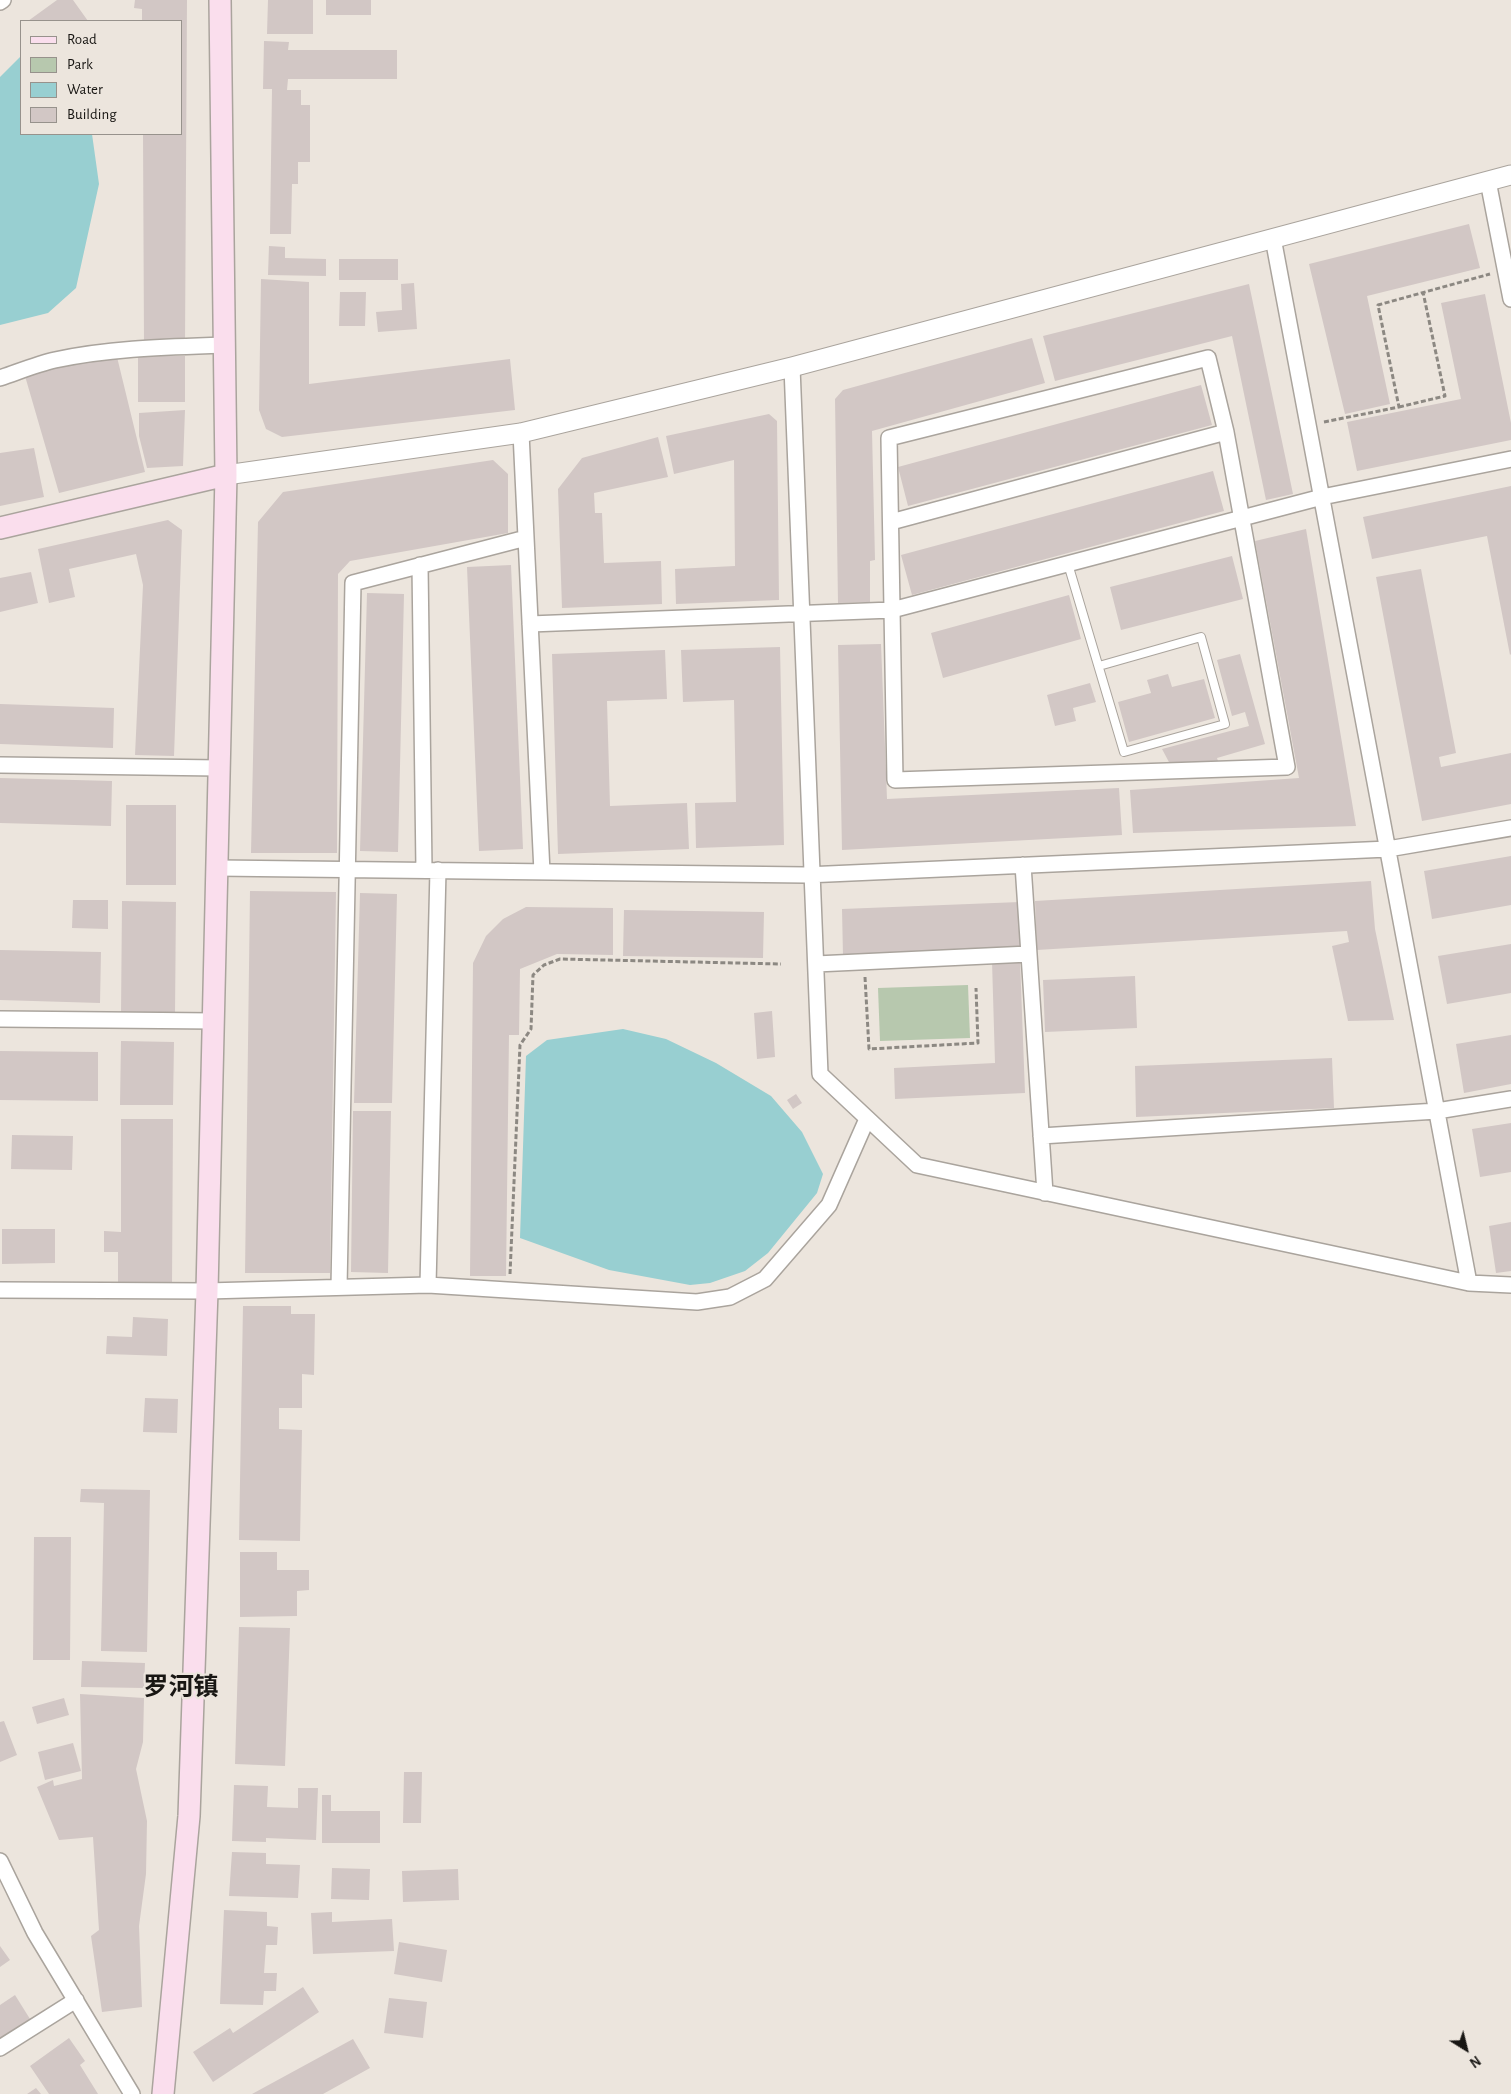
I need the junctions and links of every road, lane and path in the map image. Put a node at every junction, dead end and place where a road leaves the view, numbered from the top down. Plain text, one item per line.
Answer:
1 (220, 0) edge
2 (1511, 175) edge
3 (1488, 181) junction
4 (1273, 238) junction
5 (1505, 270) junction
6 (1423, 292) junction
7 (1511, 299) edge
8 (224, 345) junction
9 (792, 367) junction
10 (0, 378) edge
11 (1399, 407) junction
12 (1309, 425) junction
13 (1226, 432) junction
14 (522, 433) junction
15 (1511, 459) edge
16 (226, 475) junction
17 (1322, 497) junction
18 (1242, 518) junction
19 (891, 522) junction
20 (0, 528) edge
21 (526, 538) junction
22 (1068, 564) junction
23 (420, 565) junction
24 (892, 610) junction
25 (802, 614) junction
26 (530, 624) junction
27 (1099, 666) junction
28 (0, 765) edge
29 (219, 768) junction
30 (1511, 828) edge
31 (1388, 849) junction
32 (1023, 865) junction
33 (217, 868) junction
34 (347, 869) junction
35 (431, 870) junction
36 (542, 872) junction
37 (812, 875) junction
38 (1029, 954) junction
39 (864, 961) junction
40 (781, 964) dead end
41 (816, 964) junction
42 (976, 988) dead end
43 (0, 1018) edge
44 (214, 1021) junction
45 (1511, 1099) edge
46 (1437, 1111) junction
47 (867, 1118) junction
48 (1041, 1136) junction
49 (1045, 1193) junction
50 (1469, 1283) junction
51 (428, 1285) junction
52 (1511, 1286) edge
53 (338, 1287) junction
54 (0, 1290) edge
55 (510, 1290) junction
56 (207, 1291) junction
57 (0, 1861) edge
58 (76, 2000) junction
59 (0, 2048) edge
60 (132, 2094) edge
61 (163, 2094) edge

1 - 8 main road
2 - 3 street
3 - 4 street
3 - 5 street
4 - 9 street
4 - 12 street
5 - 6 path
5 - 7 street
6 - 11 path
6 - 11 path
8 - 10 street
8 - 16 main road
9 - 14 street
9 - 25 street
11 - 12 path
12 - 17 street
13 - 18 street
13 - 19 street
13 - 19 street
14 - 16 street
14 - 21 street
15 - 17 street
16 - 20 main road
16 - 29 main road
17 - 18 street
17 - 31 street
18 - 22 street
18 - 24 street
19 - 24 street
21 - 23 street
21 - 26 street
22 - 24 street
22 - 27 lane
23 - 34 street
23 - 35 street
24 - 25 street
25 - 26 street
25 - 37 street
26 - 36 street
27 - 27 lane
28 - 29 street
29 - 33 main road
30 - 31 street
31 - 32 street
31 - 46 street
32 - 37 street
32 - 38 street
33 - 34 street
33 - 44 main road
34 - 35 street
34 - 53 street
35 - 36 street
35 - 51 street
36 - 37 street
37 - 41 street
38 - 39 street
38 - 48 street
39 - 41 street
39 - 42 path
40 - 55 path
41 - 47 street
43 - 44 street
44 - 56 main road
45 - 46 street
46 - 48 street
46 - 50 street
47 - 49 street
47 - 55 street
48 - 49 street
49 - 50 street
50 - 52 street
51 - 53 street
51 - 55 street
53 - 56 street
54 - 56 street
56 - 61 main road
57 - 58 street
58 - 59 street
58 - 60 street

